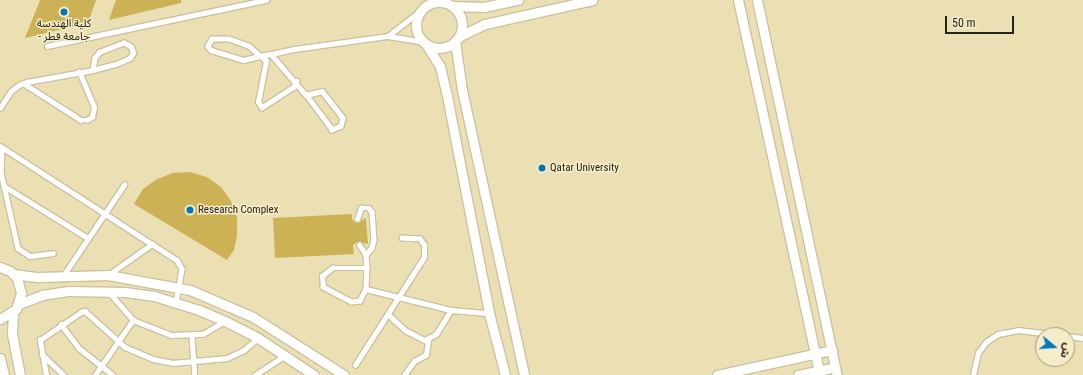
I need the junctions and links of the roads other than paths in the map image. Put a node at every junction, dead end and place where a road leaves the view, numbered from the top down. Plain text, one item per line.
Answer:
1 (266, 0) edge
2 (518, 0) edge
3 (592, 0) edge
4 (738, 0) edge
5 (757, 0) edge
6 (449, 3) edge
7 (421, 7) edge
8 (388, 36) junction
9 (457, 39) junction
10 (425, 43) junction
11 (47, 46) dead end
12 (271, 54) junction
13 (260, 56) junction
14 (93, 70) junction
15 (79, 72) junction
16 (297, 81) junction
17 (23, 83) junction
18 (306, 95) junction
19 (0, 108) edge
20 (1, 147) edge
21 (124, 184) dead end
22 (4, 186) junction
23 (105, 213) junction
24 (357, 218) dead end
25 (88, 238) junction
26 (402, 238) dead end
27 (152, 244) junction
28 (359, 244) dead end
29 (53, 253) dead end
30 (366, 255) junction
31 (5, 268) edge
32 (366, 268) junction
33 (108, 275) junction
34 (63, 276) junction
35 (179, 287) junction
36 (366, 289) junction
37 (109, 291) junction
38 (398, 297) junction
39 (176, 303) junction
40 (19, 304) junction
41 (451, 310) junction
42 (12, 313) junction
43 (489, 313) junction
44 (388, 314) junction
45 (0, 319) edge
46 (133, 320) junction
47 (225, 321) junction
48 (61, 324) junction
49 (1035, 332) edge
50 (192, 336) junction
51 (258, 338) junction
52 (428, 340) junction
53 (119, 342) junction
54 (832, 350) junction
55 (41, 354) junction
56 (816, 354) junction
57 (284, 356) junction
58 (0, 358) edge
59 (194, 363) junction
60 (355, 365) dead end
61 (101, 367) junction
62 (836, 371) edge
63 (820, 373) edge
64 (310, 374) edge
65 (4, 375) edge
66 (20, 375) edge
67 (46, 375) edge
68 (64, 375) edge
69 (95, 375) edge
70 (113, 375) edge
71 (195, 375) edge
72 (255, 375) edge
73 (344, 375) edge
74 (404, 375) edge
75 (505, 375) edge
76 (524, 375) edge
77 (717, 375) edge
78 (798, 375) edge
79 (973, 375) edge

1 - 11 lane
2 - 6 street
3 - 9 street
4 - 56 street
5 - 54 street
6 - 7 street
6 - 9 street
7 - 8 lane
7 - 10 street
8 - 10 lane
8 - 12 lane
9 - 10 street
9 - 76 street
10 - 43 street
12 - 13 lane
12 - 16 lane
13 - 13 lane
13 - 16 lane
14 - 14 lane
14 - 15 lane
15 - 17 lane
15 - 17 lane
16 - 18 lane
17 - 19 lane
18 - 18 lane
20 - 22 lane
20 - 23 lane
21 - 23 lane
22 - 25 lane
22 - 29 lane
23 - 25 lane
23 - 27 lane
24 - 30 lane
25 - 34 lane
26 - 38 lane
27 - 33 lane
27 - 35 lane
28 - 30 lane
30 - 32 lane
31 - 34 street
31 - 40 street
32 - 36 lane
32 - 36 lane
33 - 34 street
33 - 35 street
35 - 39 lane
35 - 73 street
36 - 38 lane
37 - 39 street
37 - 40 street
37 - 46 lane
38 - 41 lane
38 - 44 lane
39 - 47 street
40 - 42 street
41 - 43 lane
41 - 52 lane
42 - 45 street
42 - 66 street
43 - 75 street
44 - 52 lane
44 - 60 lane
46 - 50 lane
46 - 53 lane
47 - 50 lane
47 - 51 street
48 - 53 lane
48 - 55 lane
48 - 61 lane
49 - 79 lane
50 - 59 lane
51 - 57 street
51 - 59 lane
52 - 74 lane
53 - 59 lane
53 - 61 lane
54 - 56 street
54 - 62 street
55 - 67 lane
55 - 68 lane
56 - 63 street
56 - 77 street
57 - 64 street
57 - 72 lane
58 - 65 street
59 - 71 lane
61 - 69 lane
61 - 70 lane
62 - 63 street
63 - 78 street

